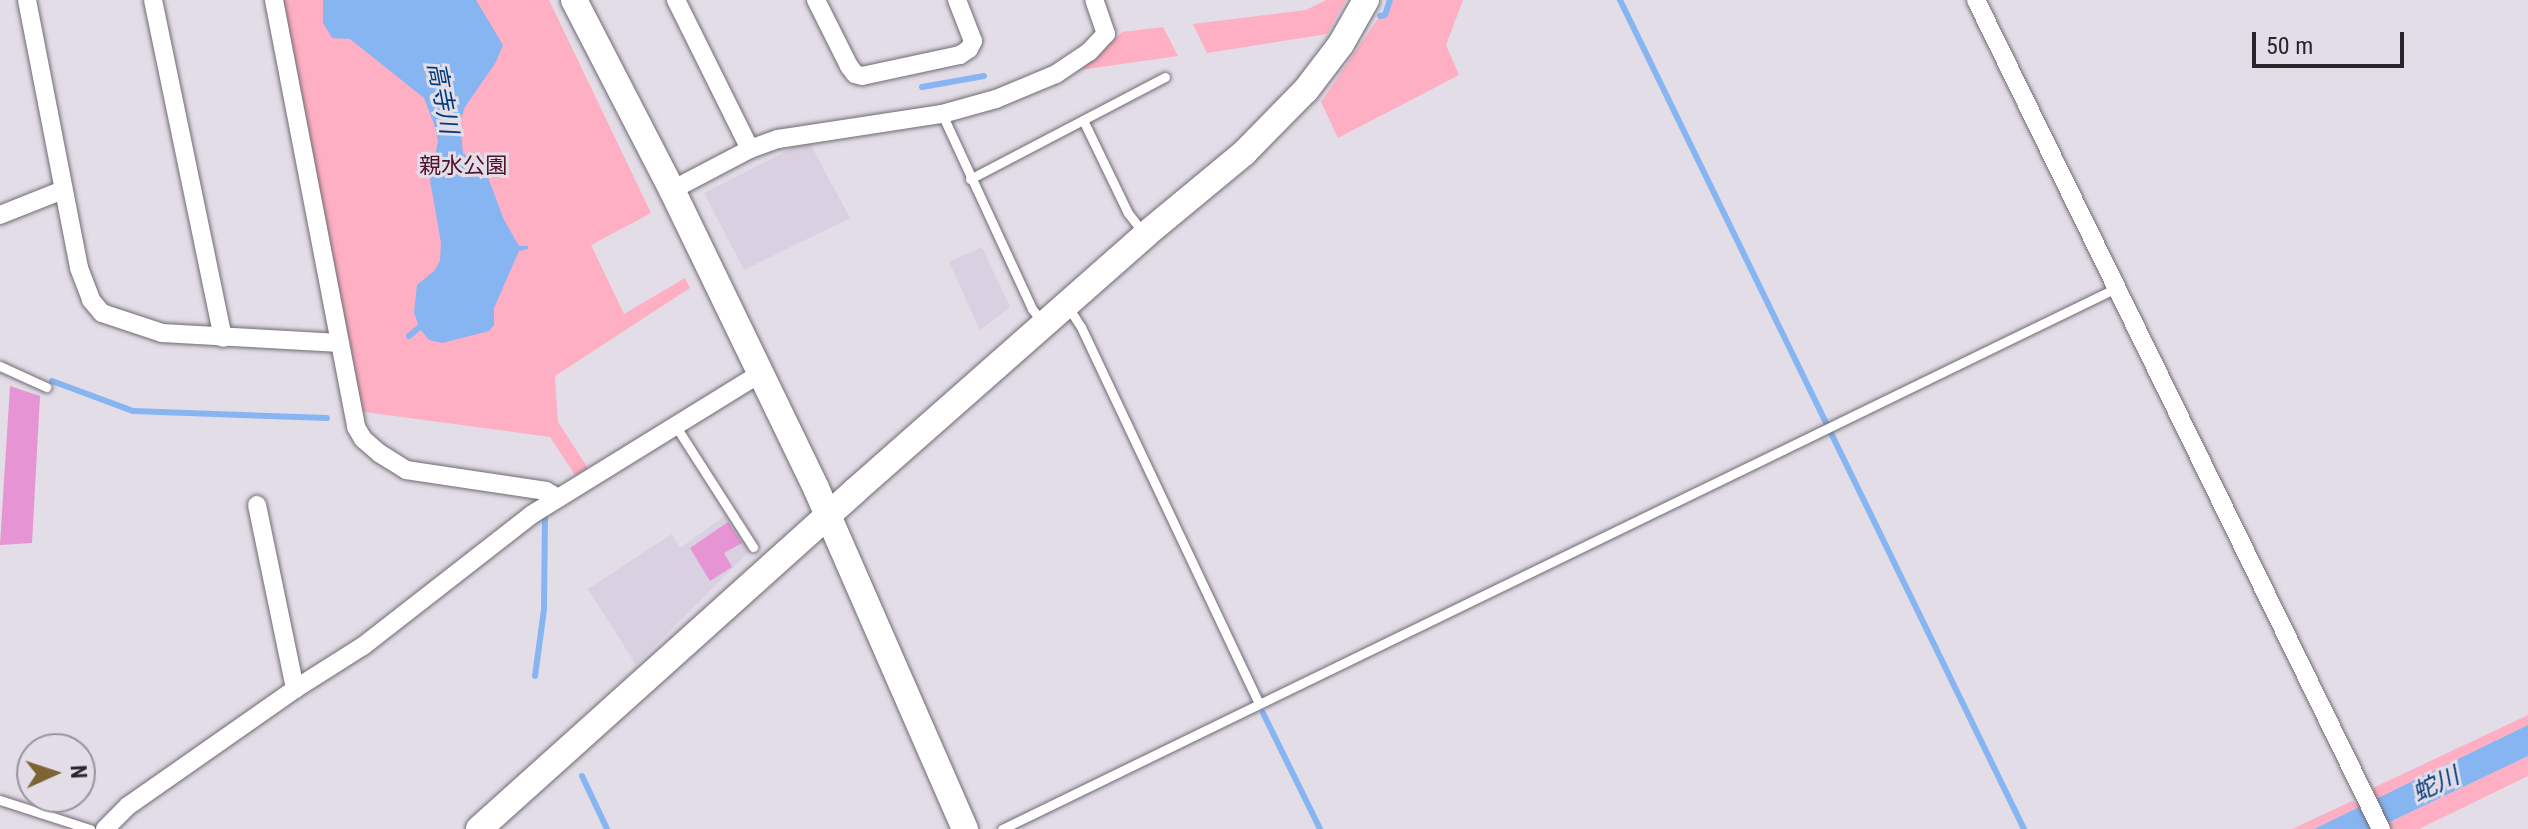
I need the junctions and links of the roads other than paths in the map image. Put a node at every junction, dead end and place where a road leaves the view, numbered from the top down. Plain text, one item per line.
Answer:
1 (27, 0) edge
2 (153, 0) edge
3 (274, 0) edge
4 (574, 0) edge
5 (676, 0) edge
6 (816, 0) edge
7 (957, 0) edge
8 (1094, 0) edge
9 (1366, 0) edge
10 (1976, 0) edge
11 (1165, 77) dead end
12 (942, 114) junction
13 (1083, 120) junction
14 (750, 149) junction
15 (970, 179) junction
16 (63, 190) junction
17 (672, 190) junction
18 (0, 215) edge
19 (1145, 235) junction
20 (2116, 288) junction
21 (1066, 304) junction
22 (1045, 324) junction
23 (223, 338) junction
24 (340, 343) junction
25 (0, 366) edge
26 (761, 373) junction
27 (46, 387) dead end
28 (675, 425) junction
29 (558, 498) junction
30 (257, 505) dead end
31 (828, 517) junction
32 (753, 547) dead end
33 (295, 689) junction
34 (1259, 703) junction
35 (0, 800) edge
36 (90, 829) edge
37 (105, 829) edge
38 (479, 829) edge
39 (965, 829) edge
40 (1002, 829) edge
41 (2381, 829) edge

1 - 16 street
2 - 23 street
3 - 24 street
4 - 17 street
5 - 14 street
6 - 7 street
8 - 12 street
9 - 19 street
10 - 20 street
11 - 13 lane
12 - 14 street
12 - 15 lane
13 - 15 lane
13 - 19 lane
14 - 17 street
15 - 22 lane
16 - 18 street
16 - 23 street
17 - 26 street
19 - 21 street
20 - 34 lane
20 - 41 street
21 - 22 street
21 - 34 lane
22 - 31 street
23 - 24 street
24 - 29 street
25 - 27 lane
26 - 28 street
26 - 31 street
28 - 29 street
28 - 32 lane
29 - 33 street
30 - 33 street
31 - 38 street
31 - 39 street
33 - 37 street
34 - 40 lane
35 - 36 lane

